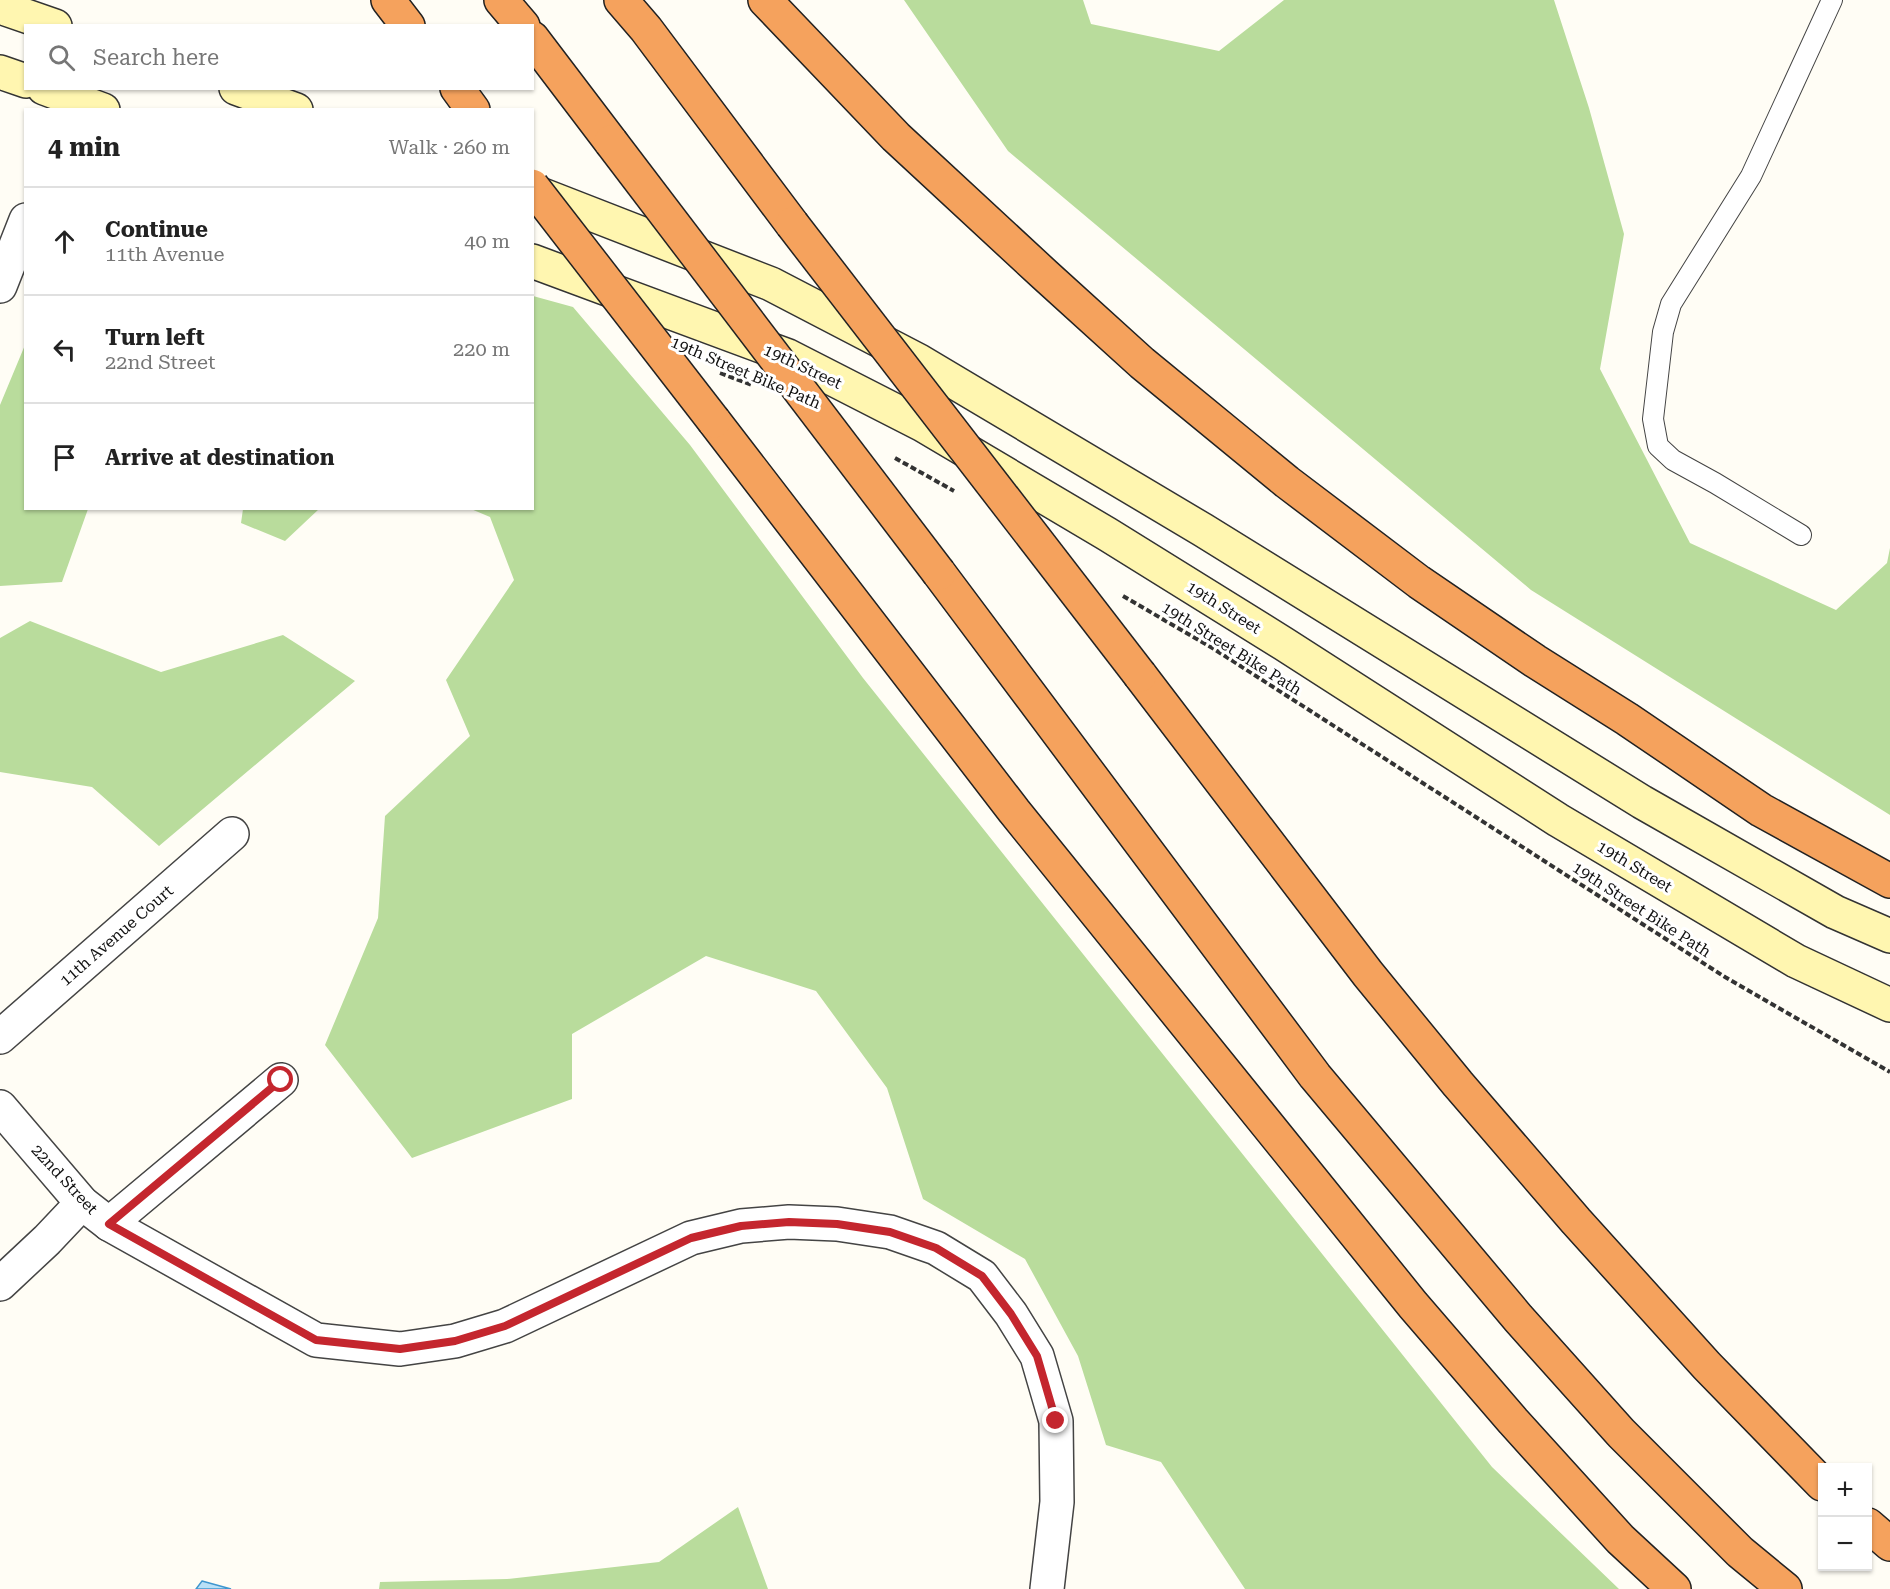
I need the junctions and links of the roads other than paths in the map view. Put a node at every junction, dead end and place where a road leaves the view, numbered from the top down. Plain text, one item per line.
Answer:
1 (388, 0) edge
2 (501, 0) edge
3 (621, 0) edge
4 (765, 0) edge
5 (1832, 0) edge
6 (0, 7) edge
7 (49, 24) edge
8 (406, 24) edge
9 (521, 24) edge
10 (534, 41) edge
11 (0, 72) edge
12 (24, 80) edge
13 (241, 90) edge
14 (458, 90) edge
15 (65, 96) edge
16 (98, 108) edge
17 (291, 108) edge
18 (472, 108) edge
19 (534, 189) edge
20 (534, 192) edge
21 (24, 225) edge
22 (534, 262) edge
23 (0, 286) edge
24 (1801, 535) dead end
25 (232, 834) dead end
26 (1890, 881) edge
27 (1890, 936) edge
28 (1890, 1005) edge
29 (0, 1037) edge
30 (281, 1080) dead end
31 (0, 1107) edge
32 (82, 1203) junction
33 (109, 1224) junction
34 (0, 1284) edge
35 (1818, 1480) edge
36 (1872, 1528) edge
37 (1890, 1544) edge
38 (1047, 1589) edge
39 (1674, 1589) edge
40 (1785, 1589) edge

1 - 8 highway
2 - 9 highway
3 - 35 highway, bridge
4 - 26 highway
5 - 24 lane
6 - 7 main road
10 - 40 highway, bridge
11 - 12 main road
13 - 17 main road
14 - 18 highway
15 - 16 main road
19 - 39 highway, bridge
20 - 27 main road
21 - 23 street
22 - 28 main road, 19th Street
25 - 29 street, 11th Avenue Court
30 - 33 street
31 - 32 street, 22nd Street
32 - 33 street, 22nd Street
32 - 34 street
33 - 38 street, 22nd Street
36 - 37 highway

